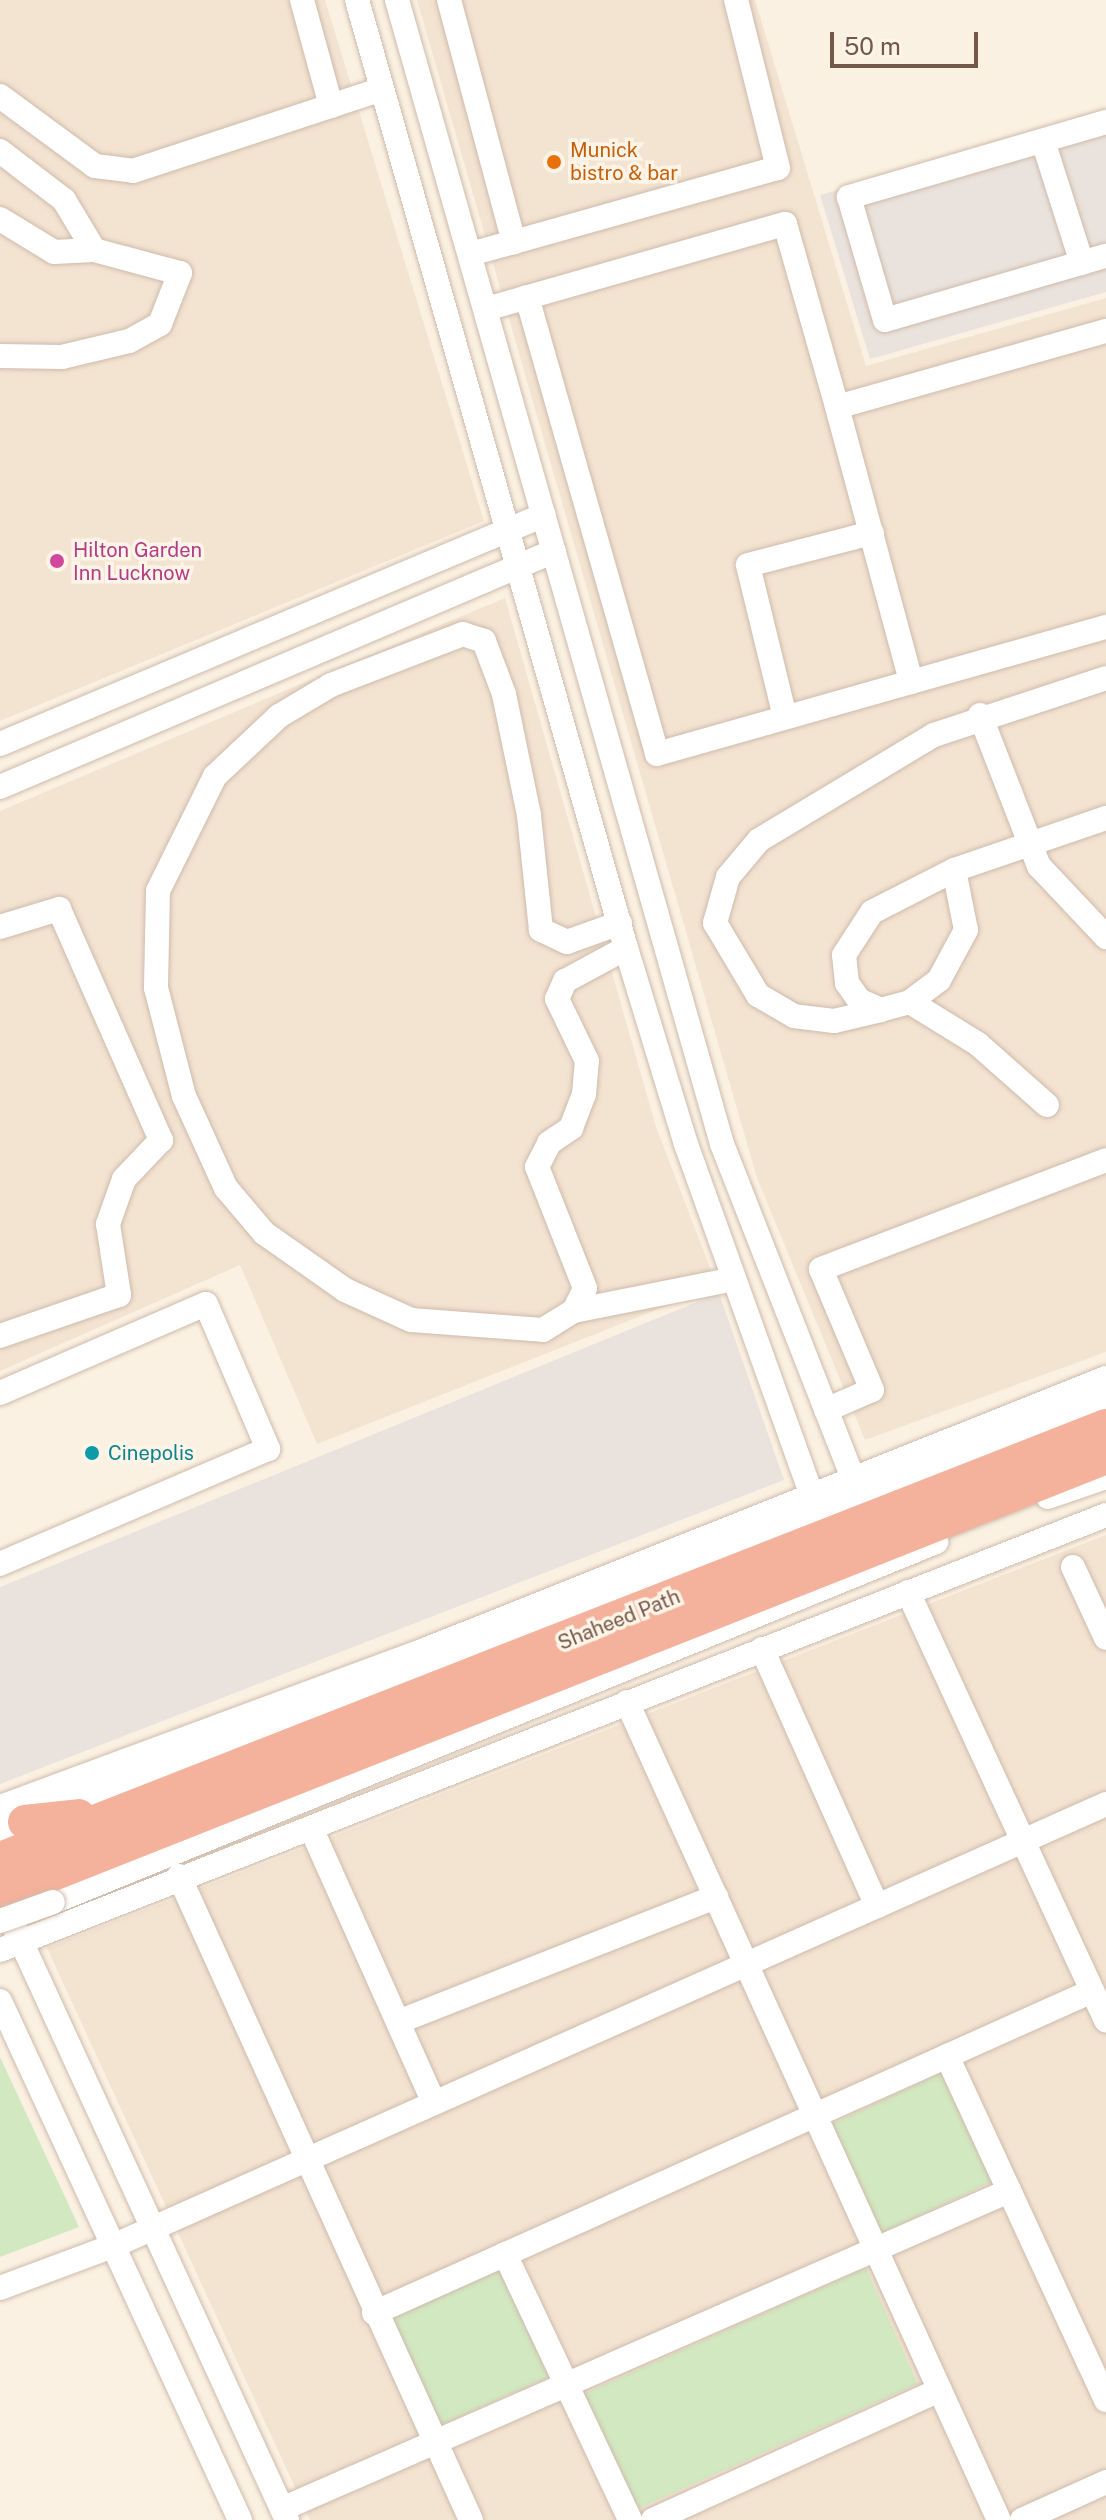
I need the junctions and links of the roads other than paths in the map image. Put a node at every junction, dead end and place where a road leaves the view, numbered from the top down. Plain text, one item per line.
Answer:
1 (302, 0) edge
2 (357, 0) edge
3 (397, 0) edge
4 (449, 0) edge
5 (736, 0) edge
6 (382, 89) junction
7 (0, 96) edge
8 (331, 106) junction
9 (1106, 122) edge
10 (1043, 141) junction
11 (0, 151) edge
12 (0, 219) edge
13 (514, 242) junction
14 (94, 250) junction
15 (470, 254) junction
16 (1106, 256) edge
17 (1082, 263) junction
18 (527, 297) junction
19 (486, 309) junction
20 (1106, 331) edge
21 (0, 356) edge
22 (837, 407) junction
23 (544, 515) junction
24 (508, 531) junction
25 (872, 533) junction
26 (554, 551) junction
27 (518, 566) junction
28 (1106, 627) edge
29 (1106, 678) edge
30 (911, 682) junction
31 (980, 715) junction
32 (785, 717) junction
33 (0, 744) edge
34 (657, 754) junction
35 (616, 766) junction
36 (1, 784) edge
37 (1106, 818) edge
38 (1030, 840) junction
39 (954, 870) junction
40 (620, 923) junction
41 (0, 927) edge
42 (1106, 937) edge
43 (626, 948) junction
44 (910, 1002) junction
45 (881, 1010) junction
46 (1047, 1105) dead end
47 (1106, 1160) edge
48 (734, 1279) junction
49 (574, 1311) junction
50 (0, 1336) edge
51 (1106, 1378) edge
52 (0, 1393) edge
53 (1106, 1398) edge
54 (826, 1410) junction
55 (1106, 1426) edge
56 (1042, 1436) junction
57 (1106, 1457) edge
58 (852, 1475) junction
59 (1106, 1477) edge
60 (810, 1490) junction
61 (1106, 1515) edge
62 (947, 1529) junction
63 (0, 1564) edge
64 (1073, 1567) dead end
65 (908, 1592) junction
66 (1106, 1638) edge
67 (762, 1649) junction
68 (627, 1702) junction
69 (1106, 1804) edge
70 (137, 1825) junction
71 (311, 1828) junction
72 (1023, 1841) junction
73 (26, 1848) edge
74 (0, 1859) edge
75 (179, 1876) junction
76 (0, 1895) edge
77 (716, 1897) junction
78 (877, 1906) junction
79 (0, 1921) edge
80 (10, 1945) edge
81 (746, 1964) junction
82 (1092, 1991) junction
83 (0, 2001) edge
84 (1106, 2020) edge
85 (398, 2022) junction
86 (947, 2056) junction
87 (434, 2103) junction
88 (815, 2115) junction
89 (305, 2161) junction
90 (1009, 2191) junction
91 (153, 2228) junction
92 (113, 2246) junction
93 (876, 2250) junction
94 (505, 2254) junction
95 (0, 2288) edge
96 (374, 2313) junction
97 (567, 2387) junction
98 (940, 2390) junction
99 (1106, 2400) edge
100 (435, 2444) junction
101 (1106, 2482) edge
102 (285, 2515) edge
103 (240, 2520) edge
104 (471, 2520) edge
105 (630, 2520) edge
106 (653, 2520) edge
107 (999, 2520) edge
108 (1022, 2520) edge

1 - 8 street
2 - 6 street
3 - 15 street
4 - 13 street
5 - 13 street
6 - 8 street
6 - 24 street
7 - 8 street
9 - 10 street
10 - 17 street
10 - 17 street
11 - 14 street
12 - 14 street
13 - 15 street
14 - 21 street
15 - 19 street
16 - 17 street
18 - 19 street
18 - 22 street
18 - 34 street
19 - 23 street
20 - 22 street
22 - 25 street
23 - 24 street
23 - 26 street
24 - 27 street
24 - 33 street
25 - 30 street
25 - 32 street
26 - 27 street
26 - 35 street
27 - 36 street
27 - 40 street
28 - 30 street
29 - 31 street
30 - 32 street
31 - 38 street
31 - 45 street
32 - 34 street
34 - 35 street
35 - 54 street
37 - 38 street
38 - 39 street
38 - 42 street
39 - 44 street
39 - 45 street
40 - 43 street
40 - 49 street
41 - 50 street
43 - 48 street
43 - 49 street
44 - 45 street
44 - 46 street
47 - 54 street
48 - 49 street
48 - 60 street
51 - 58 street
52 - 63 street
53 - 56 street
54 - 58 street
55 - 56 highway, Shaheed Path
56 - 70 highway, Shaheed Path
56 - 73 street
57 - 62 highway, Shaheed Path
58 - 60 street
59 - 62 street
60 - 73 street
61 - 65 street
62 - 70 highway, Shaheed Path
62 - 73 street
64 - 66 street
65 - 67 street
65 - 72 street
67 - 68 street
67 - 78 street
68 - 71 street
68 - 77 street
69 - 72 street
70 - 73 highway
70 - 73 highway
71 - 75 street
71 - 85 street
72 - 78 street
72 - 82 street
73 - 74 highway
73 - 76 highway
73 - 79 street, bridge
75 - 80 street
75 - 89 street
76 - 80 street
77 - 81 street
77 - 85 street
78 - 81 street
80 - 91 street
81 - 87 street
81 - 88 street
82 - 84 street
82 - 86 street
83 - 92 street
85 - 87 street
86 - 88 street
86 - 90 street
87 - 89 street
88 - 93 street
88 - 94 street
89 - 91 street
89 - 96 street
90 - 93 street
90 - 99 street
91 - 92 street
91 - 102 street
92 - 95 street
92 - 103 street
93 - 97 street
93 - 98 street
94 - 96 street
94 - 97 street
96 - 100 street
97 - 100 street
97 - 105 street
98 - 106 street
98 - 107 street
100 - 102 street
100 - 104 street
101 - 108 street

